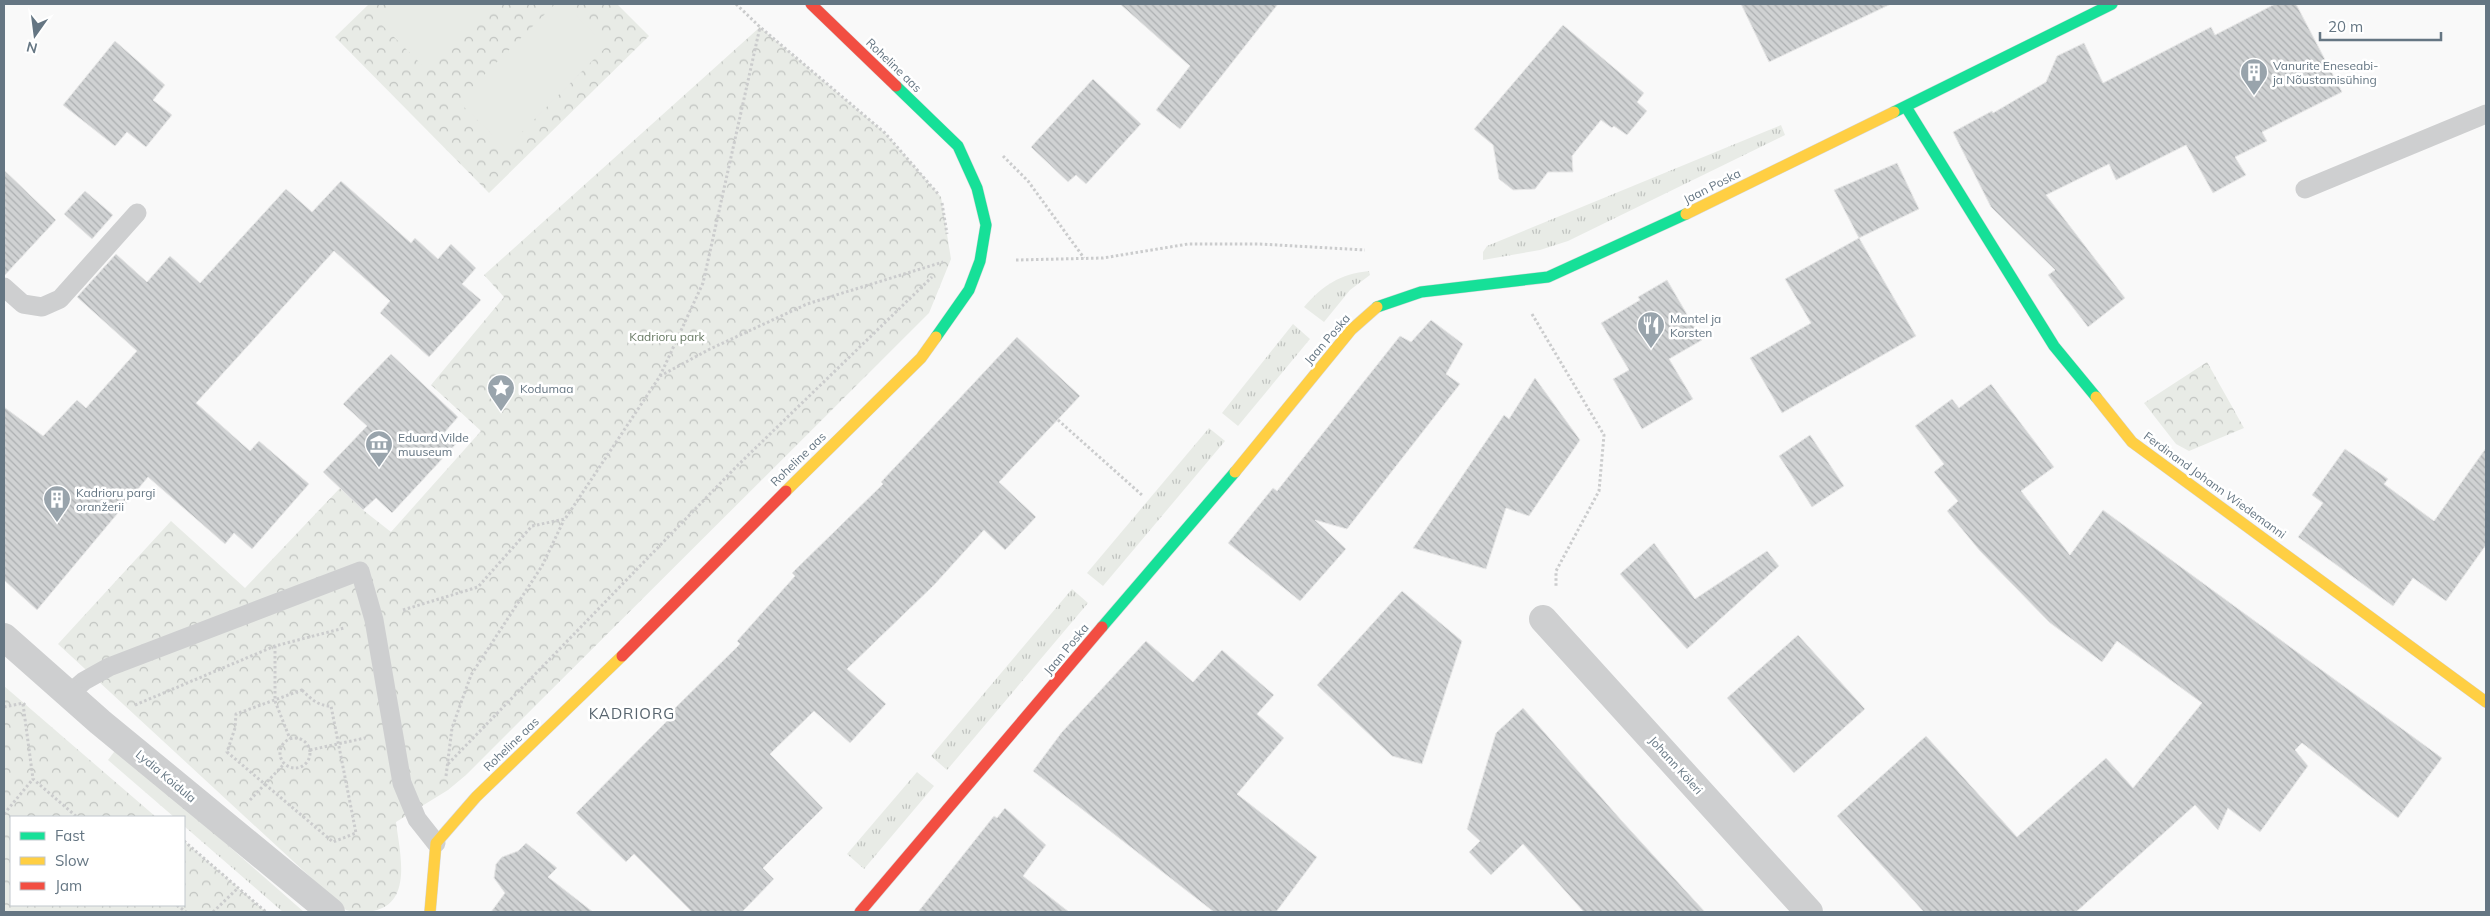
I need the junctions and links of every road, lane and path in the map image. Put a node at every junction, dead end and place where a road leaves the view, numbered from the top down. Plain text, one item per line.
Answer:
1 (736, 4) edge
2 (811, 4) edge
3 (2112, 4) edge
4 (760, 27) junction
5 (1906, 107) junction
6 (2486, 114) edge
7 (2305, 189) dead end
8 (137, 213) dead end
9 (1365, 250) dead end
10 (951, 259) junction
11 (980, 261) junction
12 (944, 266) dead end
13 (936, 273) dead end
14 (4, 287) edge
15 (1529, 309) dead end
16 (660, 376) junction
17 (1058, 420) dead end
18 (1142, 496) dead end
19 (565, 520) junction
20 (1543, 619) joint
21 (374, 620) junction
22 (4, 637) edge
23 (275, 646) junction
24 (69, 694) junction
25 (275, 701) junction
26 (2486, 702) edge
27 (23, 703) dead end
28 (100, 722) junction
29 (394, 732) junction
30 (290, 739) junction
31 (340, 744) junction
32 (310, 750) junction
33 (284, 764) junction
34 (448, 764) junction
35 (32, 779) junction
36 (445, 784) dead end
37 (264, 785) junction
38 (4, 814) edge
39 (76, 816) edge
40 (225, 825) junction
41 (436, 842) junction
42 (185, 843) edge
43 (238, 888) junction
44 (213, 912) edge
45 (266, 912) edge
46 (331, 912) edge
47 (430, 912) edge
48 (860, 912) edge
49 (1809, 912) edge

1 - 4 path
2 - 11 street, Roheline aas
3 - 5 street, Jaan Poska
4 - 10 path
4 - 16 path
5 - 26 street, Ferdinand Johann Wiedemanni
5 - 48 street, Jaan Poska
6 - 7 lane
8 - 14 lane
9 - 11 path
10 - 11 path
10 - 12 path
10 - 16 path
11 - 41 street, Roheline aas
13 - 34 path
15 - 20 path
16 - 19 path
17 - 18 path
19 - 21 path
19 - 34 path
20 - 49 street, Johann Köleri
21 - 23 path
21 - 24 lane
21 - 29 lane
22 - 24 street, Lydia Koidula
23 - 25 path
23 - 28 path
24 - 28 street, Lydia Koidula
25 - 30 path
25 - 31 path
25 - 37 path
27 - 35 path
28 - 40 street, Lydia Koidula
29 - 31 path
29 - 41 lane
30 - 32 path
30 - 33 path
31 - 32 path
31 - 37 path
32 - 33 path
33 - 37 path
34 - 36 path
35 - 38 path
35 - 39 path
37 - 40 path
40 - 46 street, Lydia Koidula
41 - 47 street
42 - 43 path
43 - 44 path
43 - 45 path

